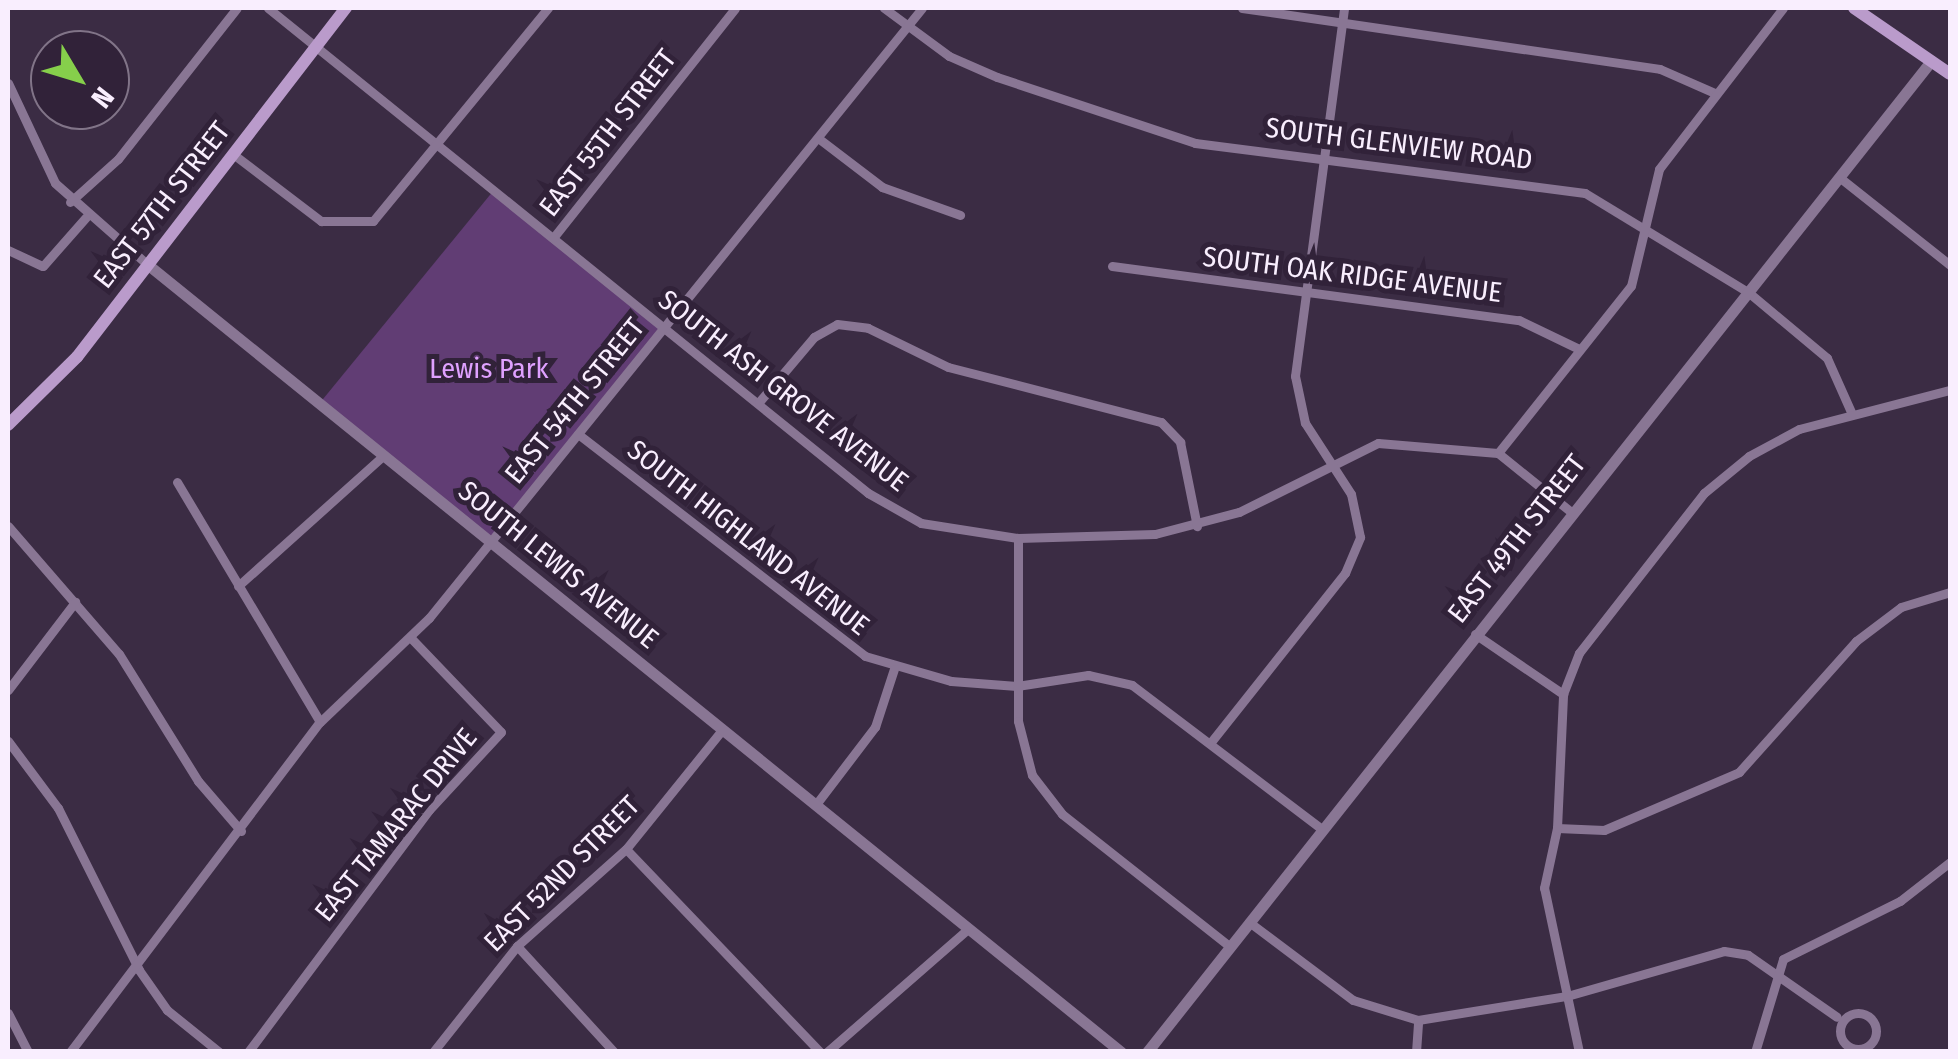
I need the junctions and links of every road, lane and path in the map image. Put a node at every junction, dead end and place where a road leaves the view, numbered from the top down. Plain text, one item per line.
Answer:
1 (237, 8) edge
2 (268, 8) edge
3 (346, 8) edge
4 (548, 8) edge
5 (736, 8) edge
6 (884, 8) edge
7 (922, 8) edge
8 (1242, 8) edge
9 (1344, 8) edge
10 (1783, 8) edge
11 (1854, 8) edge
12 (907, 25) junction
13 (1342, 26) junction
14 (317, 45) junction
15 (1931, 61) junction
16 (1950, 74) edge
17 (8, 83) edge
18 (1715, 93) junction
19 (818, 138) junction
20 (440, 146) junction
21 (232, 154) junction
22 (1325, 159) junction
23 (1839, 177) junction
24 (70, 202) junction
25 (960, 215) dead end
26 (86, 217) junction
27 (1644, 224) junction
28 (553, 238) junction
29 (8, 250) edge
30 (147, 264) junction
31 (1950, 265) edge
32 (1112, 266) dead end
33 (1748, 292) junction
34 (1307, 294) junction
35 (665, 326) junction
36 (1579, 349) junction
37 (1950, 390) edge
38 (759, 402) junction
39 (1851, 412) junction
40 (8, 425) edge
41 (578, 434) junction
42 (1498, 453) junction
43 (383, 456) junction
44 (1330, 461) junction
45 (178, 482) dead end
46 (1570, 511) junction
47 (8, 526) edge
48 (1198, 526) junction
49 (1018, 538) junction
50 (490, 542) junction
51 (238, 586) junction
52 (1950, 592) edge
53 (75, 602) junction
54 (1475, 634) junction
55 (411, 638) junction
56 (894, 669) junction
57 (1017, 686) junction
58 (8, 690) edge
59 (1564, 694) junction
60 (320, 722) junction
61 (723, 729) junction
62 (8, 741) edge
63 (1212, 742) junction
64 (817, 803) junction
65 (1557, 828) junction
66 (1322, 830) junction
67 (240, 831) junction
68 (626, 849) junction
69 (1950, 862) edge
70 (1249, 922) junction
71 (967, 930) junction
72 (517, 946) junction
73 (1228, 946) junction
74 (138, 970) junction
75 (1774, 974) junction
76 (1567, 996) junction
77 (8, 1013) edge
78 (1837, 1018) junction
79 (1418, 1020) junction
80 (28, 1052) edge
81 (70, 1052) edge
82 (219, 1052) edge
83 (248, 1052) edge
84 (433, 1052) edge
85 (614, 1052) edge
86 (824, 1052) edge
87 (1121, 1052) edge
88 (1147, 1052) edge
89 (1416, 1052) edge
90 (1579, 1052) edge
91 (1754, 1052) edge

1 - 24 street
2 - 14 street, SOUTH ASH GROVE AVENUE
3 - 14 main road, EAST 57TH STREET
4 - 20 street
5 - 28 street, EAST 55TH STREET
6 - 12 street, SOUTH GLENVIEW ROAD
7 - 12 street, EAST 54TH STREET
8 - 13 street
9 - 13 street
10 - 18 street
11 - 15 main road
12 - 19 street, EAST 54TH STREET
12 - 22 street, SOUTH GLENVIEW ROAD
13 - 18 street
13 - 22 street
14 - 20 street, SOUTH ASH GROVE AVENUE
14 - 21 main road, EAST 57TH STREET
15 - 16 main road
15 - 23 street, EAST 49TH STREET
17 - 24 street, SOUTH LEWIS AVENUE
18 - 27 street
19 - 25 street
19 - 35 street, EAST 54TH STREET
20 - 21 street
20 - 28 street, SOUTH ASH GROVE AVENUE
21 - 30 main road, EAST 57TH STREET
22 - 27 street, SOUTH GLENVIEW ROAD
22 - 34 street
23 - 31 street
23 - 33 street, EAST 49TH STREET
24 - 26 street, SOUTH LEWIS AVENUE
26 - 29 street
26 - 30 street, SOUTH LEWIS AVENUE
27 - 33 street, SOUTH GLENVIEW ROAD
27 - 36 street
28 - 35 street, SOUTH ASH GROVE AVENUE
30 - 40 main road, EAST 57TH STREET
30 - 43 street, SOUTH LEWIS AVENUE
32 - 34 street, SOUTH OAK RIDGE AVENUE
33 - 39 street, SOUTH GLENVIEW ROAD
33 - 46 street, EAST 49TH STREET
34 - 36 street, SOUTH OAK RIDGE AVENUE
34 - 44 street
35 - 38 street, SOUTH ASH GROVE AVENUE
35 - 41 street, EAST 54TH STREET
36 - 42 street
37 - 39 street
38 - 48 street
38 - 49 street, SOUTH ASH GROVE AVENUE
39 - 59 street
41 - 50 street, EAST 54TH STREET
41 - 56 street, SOUTH HIGHLAND AVENUE
42 - 44 street, SOUTH ASH GROVE AVENUE
42 - 46 street
43 - 50 street, SOUTH LEWIS AVENUE
43 - 51 street
44 - 48 street, SOUTH ASH GROVE AVENUE
44 - 63 street
45 - 51 street
46 - 54 street, EAST 49TH STREET
47 - 53 street
48 - 49 street, SOUTH ASH GROVE AVENUE
49 - 57 street
50 - 55 street, EAST 54TH STREET
50 - 61 street, SOUTH LEWIS AVENUE
51 - 60 street
52 - 65 street
53 - 58 street
53 - 67 street
54 - 59 street
54 - 66 street, EAST 49TH STREET
55 - 60 street, EAST 54TH STREET
55 - 83 street, EAST TAMARAC DRIVE
56 - 57 street, SOUTH HIGHLAND AVENUE
56 - 64 street
57 - 63 street, SOUTH HIGHLAND AVENUE
57 - 73 street
59 - 65 street
60 - 67 street, EAST 54TH STREET
61 - 64 street, SOUTH LEWIS AVENUE
61 - 68 street, EAST 52ND STREET
62 - 74 street
63 - 66 street, SOUTH HIGHLAND AVENUE
64 - 71 street, SOUTH LEWIS AVENUE
65 - 76 street
66 - 70 street, EAST 49TH STREET
67 - 74 street, EAST 54TH STREET
68 - 72 street, EAST 52ND STREET
68 - 86 street
69 - 75 street
70 - 73 street, EAST 49TH STREET
70 - 79 street
71 - 86 street
71 - 87 street, SOUTH LEWIS AVENUE
72 - 84 street, EAST 52ND STREET
72 - 85 street
73 - 88 street, EAST 49TH STREET
74 - 81 street, EAST 54TH STREET
74 - 82 street
75 - 76 street
75 - 78 street
75 - 91 street
76 - 79 street
76 - 90 street
77 - 80 street
78 - 78 street
79 - 89 street

